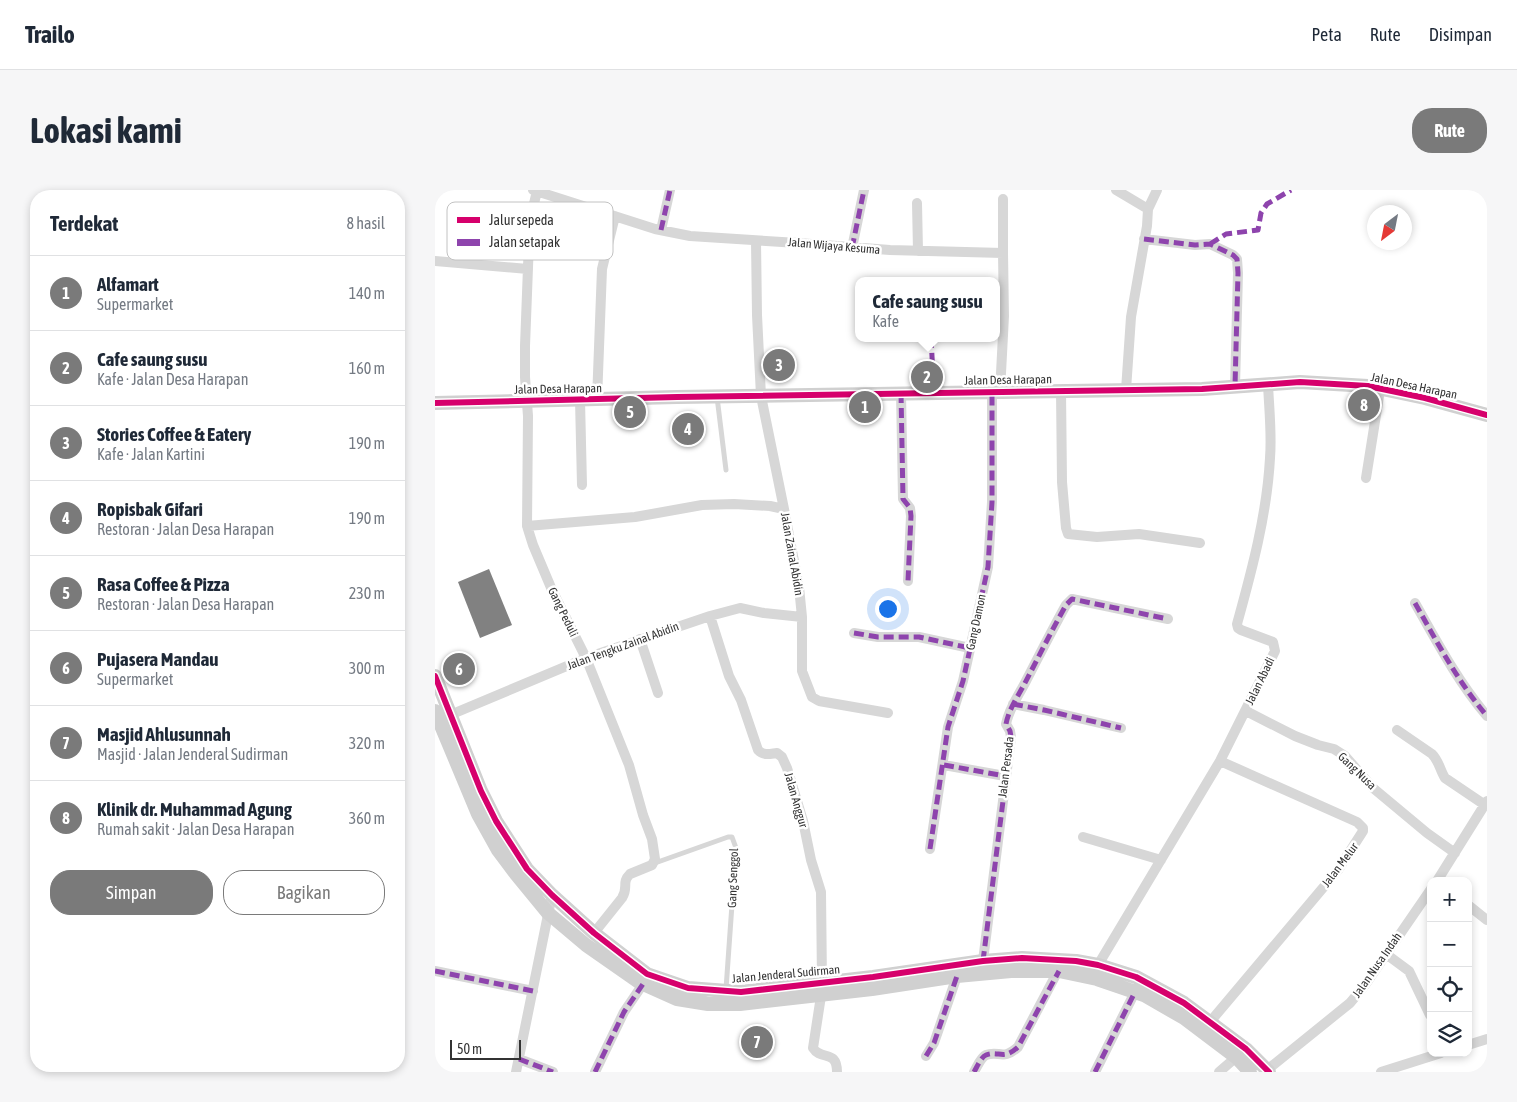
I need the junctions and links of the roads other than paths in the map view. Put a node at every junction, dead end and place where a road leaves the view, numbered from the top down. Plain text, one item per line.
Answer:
1 (670, 190) edge
2 (864, 190) edge
3 (1116, 190) edge
4 (1157, 190) edge
5 (535, 191) edge
6 (1003, 199) dead end
7 (570, 202) edge
8 (917, 203) dead end
9 (1148, 209) junction
10 (615, 216) joint
11 (613, 224) edge
12 (661, 230) junction
13 (1144, 239) junction
14 (756, 241) junction
15 (852, 248) junction
16 (918, 251) junction
17 (1003, 252) junction
18 (529, 260) edge
19 (603, 260) edge
20 (435, 261) edge
21 (528, 269) junction
22 (1268, 384) junction
23 (1235, 386) junction
24 (1126, 390) junction
25 (1380, 390) junction
26 (1061, 391) junction
27 (996, 392) junction
28 (901, 393) junction
29 (761, 396) junction
30 (717, 397) junction
31 (580, 400) junction
32 (597, 400) junction
33 (527, 401) junction
34 (435, 403) edge
35 (1487, 415) edge
36 (726, 470) dead end
37 (1366, 478) dead end
38 (582, 484) dead end
39 (784, 508) junction
40 (527, 526) junction
41 (1200, 543) dead end
42 (907, 581) dead end
43 (1415, 603) dead end
44 (709, 616) junction
45 (802, 617) junction
46 (1168, 619) dead end
47 (854, 633) dead end
48 (640, 639) junction
49 (970, 648) junction
50 (585, 658) junction
51 (435, 676) edge
52 (658, 693) dead end
53 (1013, 704) junction
54 (435, 711) edge
55 (1246, 712) junction
56 (888, 713) dead end
57 (450, 714) junction
58 (1487, 716) edge
59 (1121, 728) dead end
60 (1397, 730) dead end
61 (1220, 761) junction
62 (943, 765) junction
63 (1005, 776) junction
64 (1486, 803) edge
65 (1083, 837) dead end
66 (931, 849) dead end
67 (1455, 853) junction
68 (1161, 860) junction
69 (654, 863) junction
70 (1439, 877) edge
71 (552, 895) junction
72 (1427, 895) edge
73 (1472, 908) edge
74 (548, 913) junction
75 (1487, 920) edge
76 (594, 932) junction
77 (1386, 954) junction
78 (983, 961) junction
79 (1061, 965) junction
80 (1098, 965) junction
81 (435, 971) edge
82 (957, 976) junction
83 (643, 984) junction
84 (822, 989) junction
85 (533, 991) junction
86 (726, 991) junction
87 (1135, 992) junction
88 (1428, 1012) edge
89 (1210, 1022) junction
90 (1487, 1039) edge
91 (1472, 1044) edge
92 (1241, 1053) junction
93 (927, 1056) dead end
94 (1428, 1057) edge
95 (519, 1059) junction
96 (1268, 1071) edge
97 (516, 1072) edge
98 (553, 1072) edge
99 (595, 1072) edge
100 (837, 1072) edge
101 (974, 1072) edge
102 (1095, 1072) edge
103 (1219, 1072) edge
104 (1250, 1072) edge
105 (1381, 1072) edge

1 - 12 street
2 - 15 street
3 - 9 street
4 - 9 street
5 - 7 street, Jalan Wijaya Kesuma
6 - 17 street
8 - 16 street
9 - 13 street
10 - 11 street
10 - 12 street, Jalan Wijaya Kesuma
12 - 14 street, Jalan Wijaya Kesuma
13 - 23 street
13 - 24 street
14 - 15 street, Jalan Wijaya Kesuma
14 - 29 street, Jalan Zainal Abidin
15 - 16 street, Jalan Wijaya Kesuma
16 - 17 street, Jalan Wijaya Kesuma
17 - 27 street
18 - 21 street, Gang Peduli
19 - 32 street
20 - 21 street
21 - 33 street, Gang Peduli
22 - 23 street, Jalan Desa Harapan
22 - 25 street, Jalan Desa Harapan
22 - 55 street, Jalan Abadi
23 - 24 street, Jalan Desa Harapan
24 - 26 street, Jalan Desa Harapan
25 - 35 street, Jalan Desa Harapan
25 - 37 street
26 - 27 street, Jalan Desa Harapan
26 - 41 street
27 - 28 street, Jalan Desa Harapan
27 - 49 street, Gang Damon
28 - 29 street, Jalan Desa Harapan
28 - 42 street
29 - 30 street, Jalan Desa Harapan
29 - 39 street, Jalan Zainal Abidin
30 - 32 street, Jalan Desa Harapan
30 - 36 lane
31 - 32 street, Jalan Desa Harapan
31 - 33 street, Jalan Desa Harapan
31 - 38 street
33 - 34 street, Jalan Desa Harapan
33 - 40 street, Gang Peduli
39 - 40 street
39 - 45 street, Jalan Zainal Abidin
40 - 50 street, Gang Peduli
43 - 58 street
44 - 45 street, Jalan Tengku Zainal Abidin
44 - 48 street, Jalan Tengku Zainal Abidin
44 - 84 street, Jalan Anggur
45 - 56 street, Jalan Zainal Abidin
46 - 53 street, Jalan Persada
47 - 49 street
48 - 50 street, Jalan Tengku Zainal Abidin
48 - 52 street
49 - 62 street, Gang Damon
50 - 57 street, Jalan Tengku Zainal Abidin
50 - 69 street, Gang Peduli
51 - 57 street, Jalan Jenderal Sudirman
53 - 59 street
53 - 63 street, Jalan Persada
54 - 74 street, Jalan Jenderal Sudirman
55 - 61 street, Jalan Abadi
55 - 67 street, Gang Nusa
57 - 71 street, Jalan Jenderal Sudirman
60 - 64 street
61 - 68 street, Jalan Abadi
61 - 89 street, Jalan Melur
62 - 63 street
62 - 66 street, Gang Damon
63 - 78 street, Jalan Persada
64 - 67 street
65 - 68 street
67 - 70 street
68 - 80 street, Jalan Abadi
69 - 76 street
69 - 86 lane, Gang Senggol
71 - 74 street
71 - 76 street, Jalan Jenderal Sudirman
72 - 77 street, Jalan Nusa Indah
73 - 75 street
74 - 83 street, Jalan Jenderal Sudirman
74 - 85 street
76 - 86 street, Jalan Jenderal Sudirman
77 - 88 street
77 - 96 street, Jalan Nusa Indah
78 - 79 street, Jalan Jenderal Sudirman
78 - 84 street, Jalan Jenderal Sudirman
79 - 80 street, Jalan Jenderal Sudirman
79 - 82 street, Jalan Jenderal Sudirman
79 - 87 street, Jalan Jenderal Sudirman
79 - 101 street
80 - 89 street, Jalan Jenderal Sudirman
81 - 85 street
82 - 84 street, Jalan Jenderal Sudirman
82 - 93 street
83 - 84 street, Jalan Jenderal Sudirman
83 - 99 street
84 - 86 street, Jalan Jenderal Sudirman
84 - 100 street
85 - 95 street
87 - 92 street, Jalan Jenderal Sudirman
87 - 102 street
89 - 92 street, Jalan Jenderal Sudirman
90 - 91 street
92 - 96 street, Jalan Jenderal Sudirman
92 - 103 street
92 - 104 street, Jalan Jenderal Sudirman
94 - 105 street
95 - 97 street
95 - 98 street

